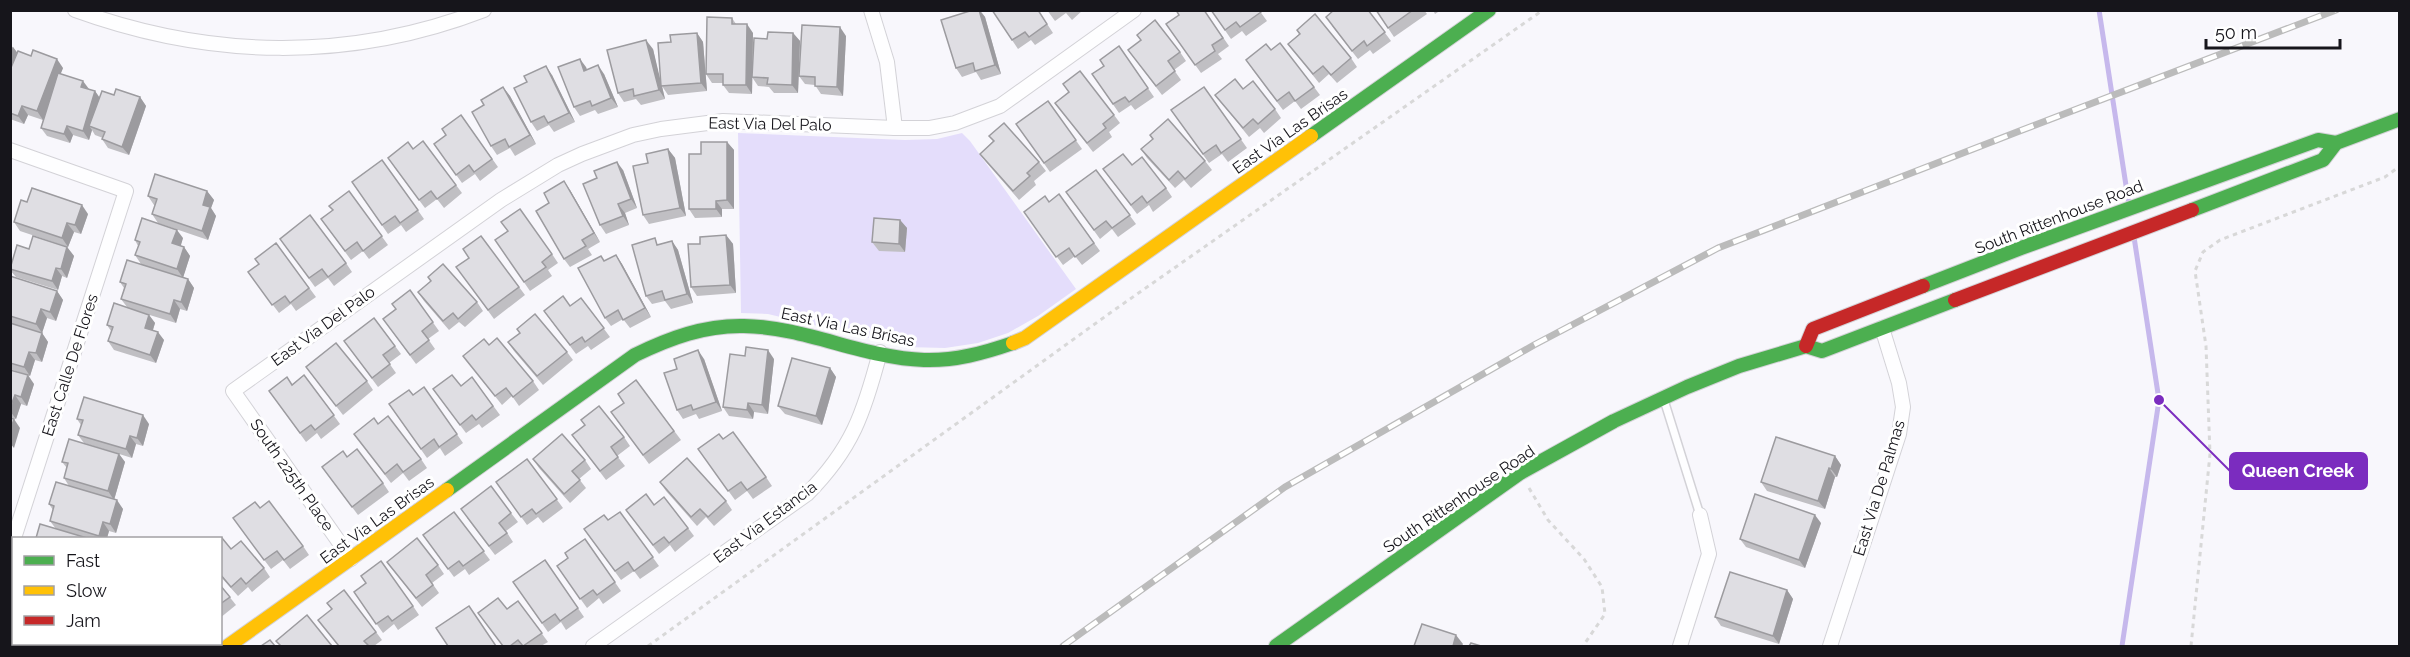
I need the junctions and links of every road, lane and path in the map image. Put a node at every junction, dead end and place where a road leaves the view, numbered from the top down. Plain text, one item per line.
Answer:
1 (75, 10) edge
2 (484, 10) edge
3 (871, 10) edge
4 (1134, 10) edge
5 (1489, 10) edge
6 (1543, 10) edge
7 (2400, 119) edge
8 (895, 128) junction
9 (2336, 143) junction
10 (10, 150) edge
11 (2400, 166) edge
12 (1882, 328) junction
13 (1806, 346) junction
14 (880, 352) junction
15 (233, 391) joint
16 (1663, 398) junction
17 (1520, 473) junction
18 (1700, 515) joint
19 (15, 537) edge
20 (351, 559) junction
21 (228, 646) edge
22 (593, 646) edge
23 (648, 646) edge
24 (1276, 646) edge
25 (1583, 646) edge
26 (1680, 646) edge
27 (1830, 646) edge
28 (2191, 646) edge

1 - 2 street
3 - 8 street
4 - 8 street, East Via Del Palo
5 - 14 main road, East Via Las Brisas
6 - 23 path
7 - 9 main road, South Rittenhouse Road
8 - 15 street, East Via Del Palo
9 - 12 main road, South Rittenhouse Road
9 - 13 main road, South Rittenhouse Road
10 - 19 street, East Calle De Flores
11 - 28 path
12 - 13 main road, South Rittenhouse Road
12 - 27 street, East Via De Palmas
13 - 16 main road, South Rittenhouse Road
14 - 20 main road, East Via Las Brisas
14 - 22 street, East Via Estancia
15 - 20 street, South 225th Place
16 - 17 main road, South Rittenhouse Road
16 - 18 lane
17 - 24 main road, South Rittenhouse Road
17 - 25 path
18 - 26 street
20 - 21 main road, East Via Las Brisas

